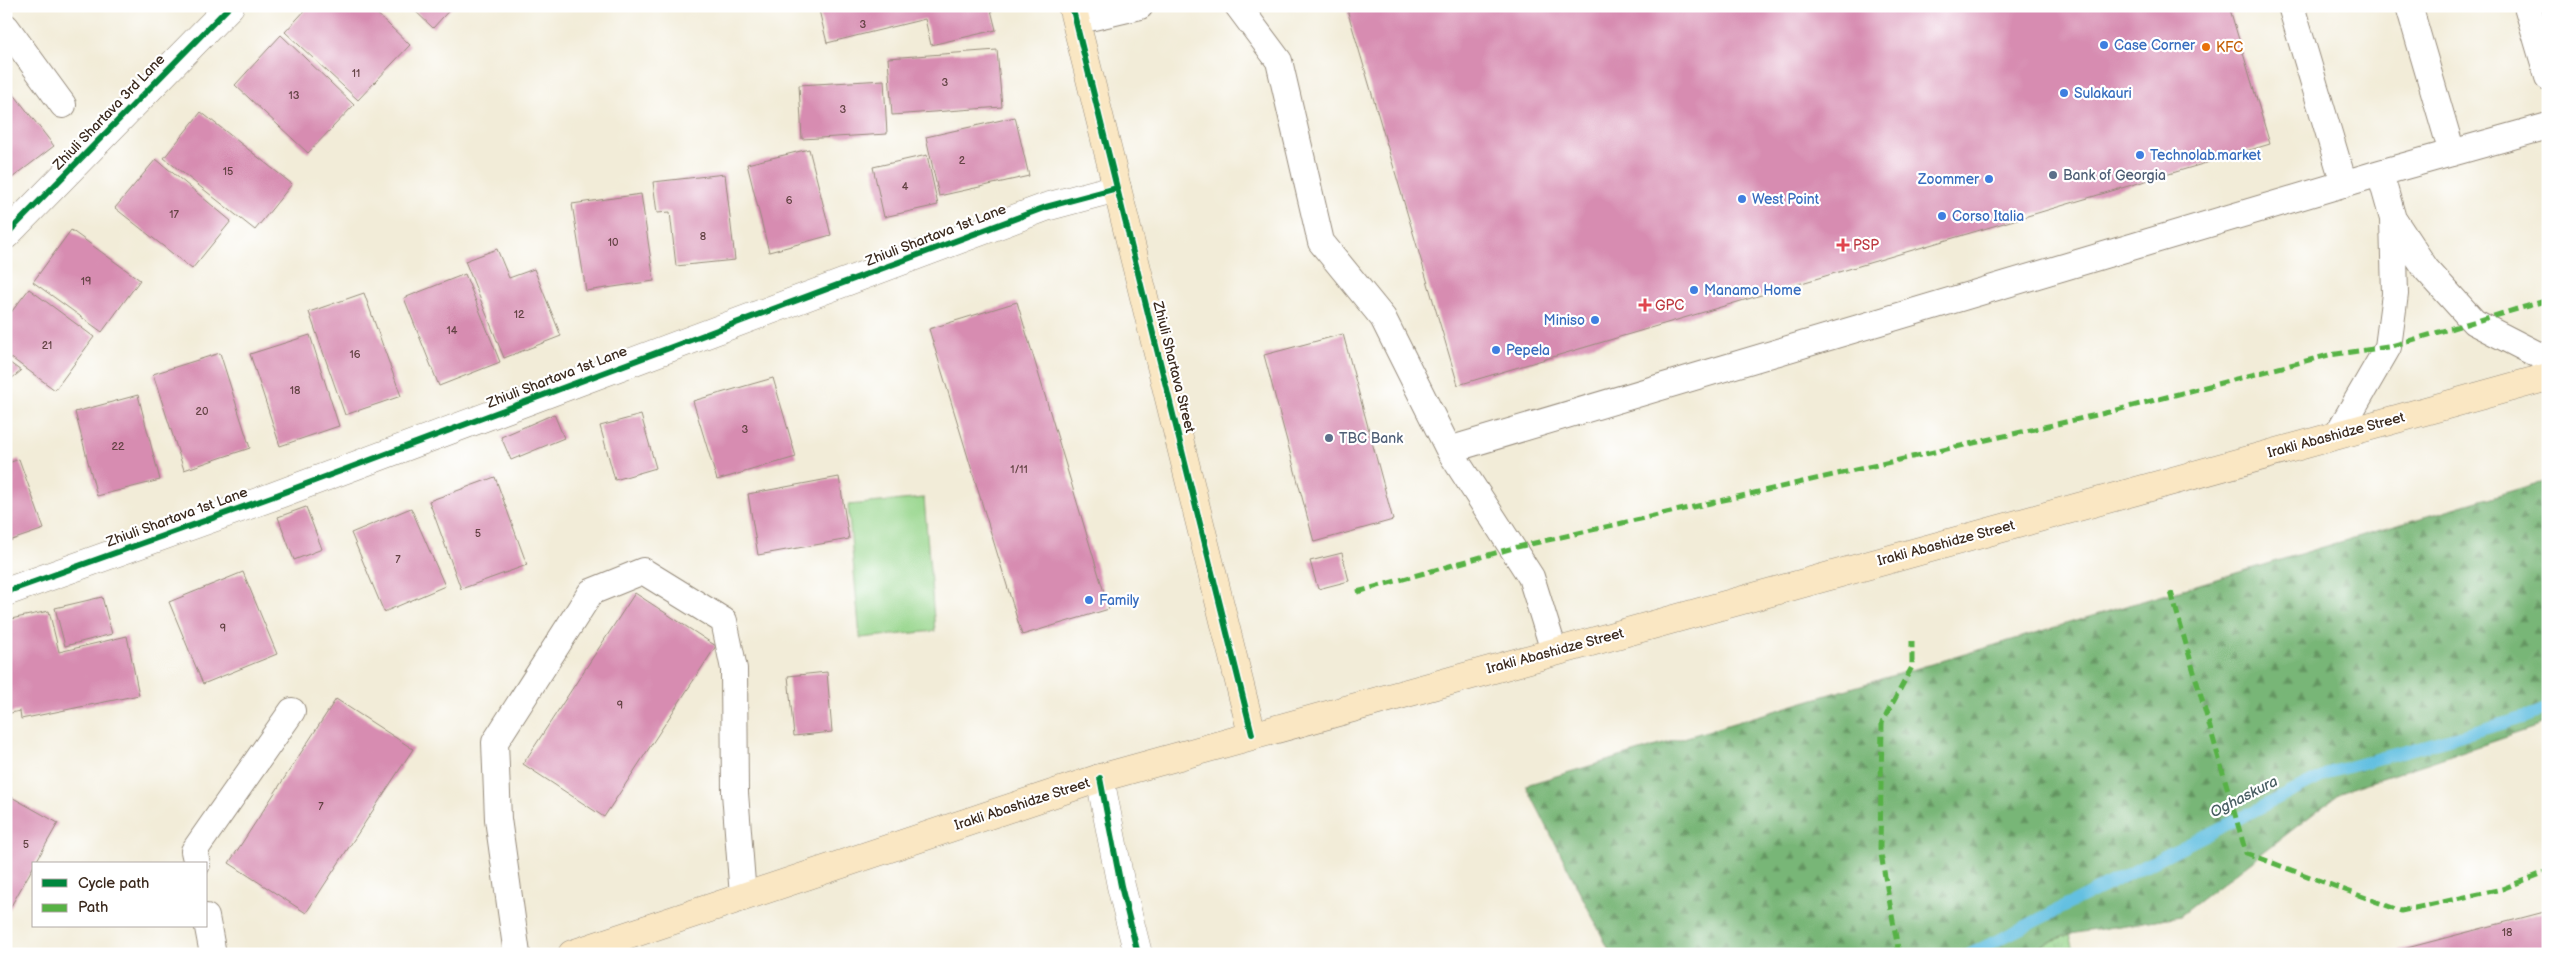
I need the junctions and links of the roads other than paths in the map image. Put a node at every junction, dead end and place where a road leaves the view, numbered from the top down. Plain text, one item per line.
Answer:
1 (230, 6) edge
2 (1140, 6) edge
3 (1238, 6) edge
4 (2291, 6) edge
5 (2409, 6) edge
6 (2527, 6) edge
7 (1074, 13) edge
8 (6, 27) edge
9 (2548, 77) edge
10 (63, 105) dead end
11 (2548, 126) edge
12 (2452, 153) junction
13 (2380, 173) junction
14 (2344, 184) junction
15 (1117, 188) junction
16 (2393, 219) junction
17 (6, 234) edge
18 (2548, 360) edge
19 (2548, 377) edge
20 (2337, 435) junction
21 (1449, 450) junction
22 (6, 592) edge
23 (1554, 651) junction
24 (292, 711) dead end
25 (1252, 734) junction
26 (1100, 778) junction
27 (197, 862) edge
28 (743, 896) junction
29 (208, 928) edge
30 (213, 954) edge
31 (517, 954) edge
32 (572, 954) edge
33 (1138, 954) edge

1 - 17 street, Zhiuli Shartava 3rd Lane
2 - 7 lane
3 - 21 lane
4 - 14 lane
5 - 12 lane
6 - 9 lane
7 - 15 main road, Zhiuli Shartava Street
8 - 10 lane
11 - 12 lane
12 - 13 lane
13 - 14 lane
13 - 16 lane
14 - 21 lane
15 - 22 street, Zhiuli Shartava 1st Lane
15 - 25 main road, Zhiuli Shartava Street
16 - 18 lane
16 - 20 lane
19 - 20 main road, Irakli Abashidze Street
20 - 23 main road, Irakli Abashidze Street
21 - 23 lane
23 - 25 main road, Irakli Abashidze Street
24 - 27 lane
25 - 26 main road, Irakli Abashidze Street
26 - 28 main road, Irakli Abashidze Street
26 - 33 street
28 - 31 lane
28 - 32 main road, Irakli Abashidze Street
29 - 30 lane

